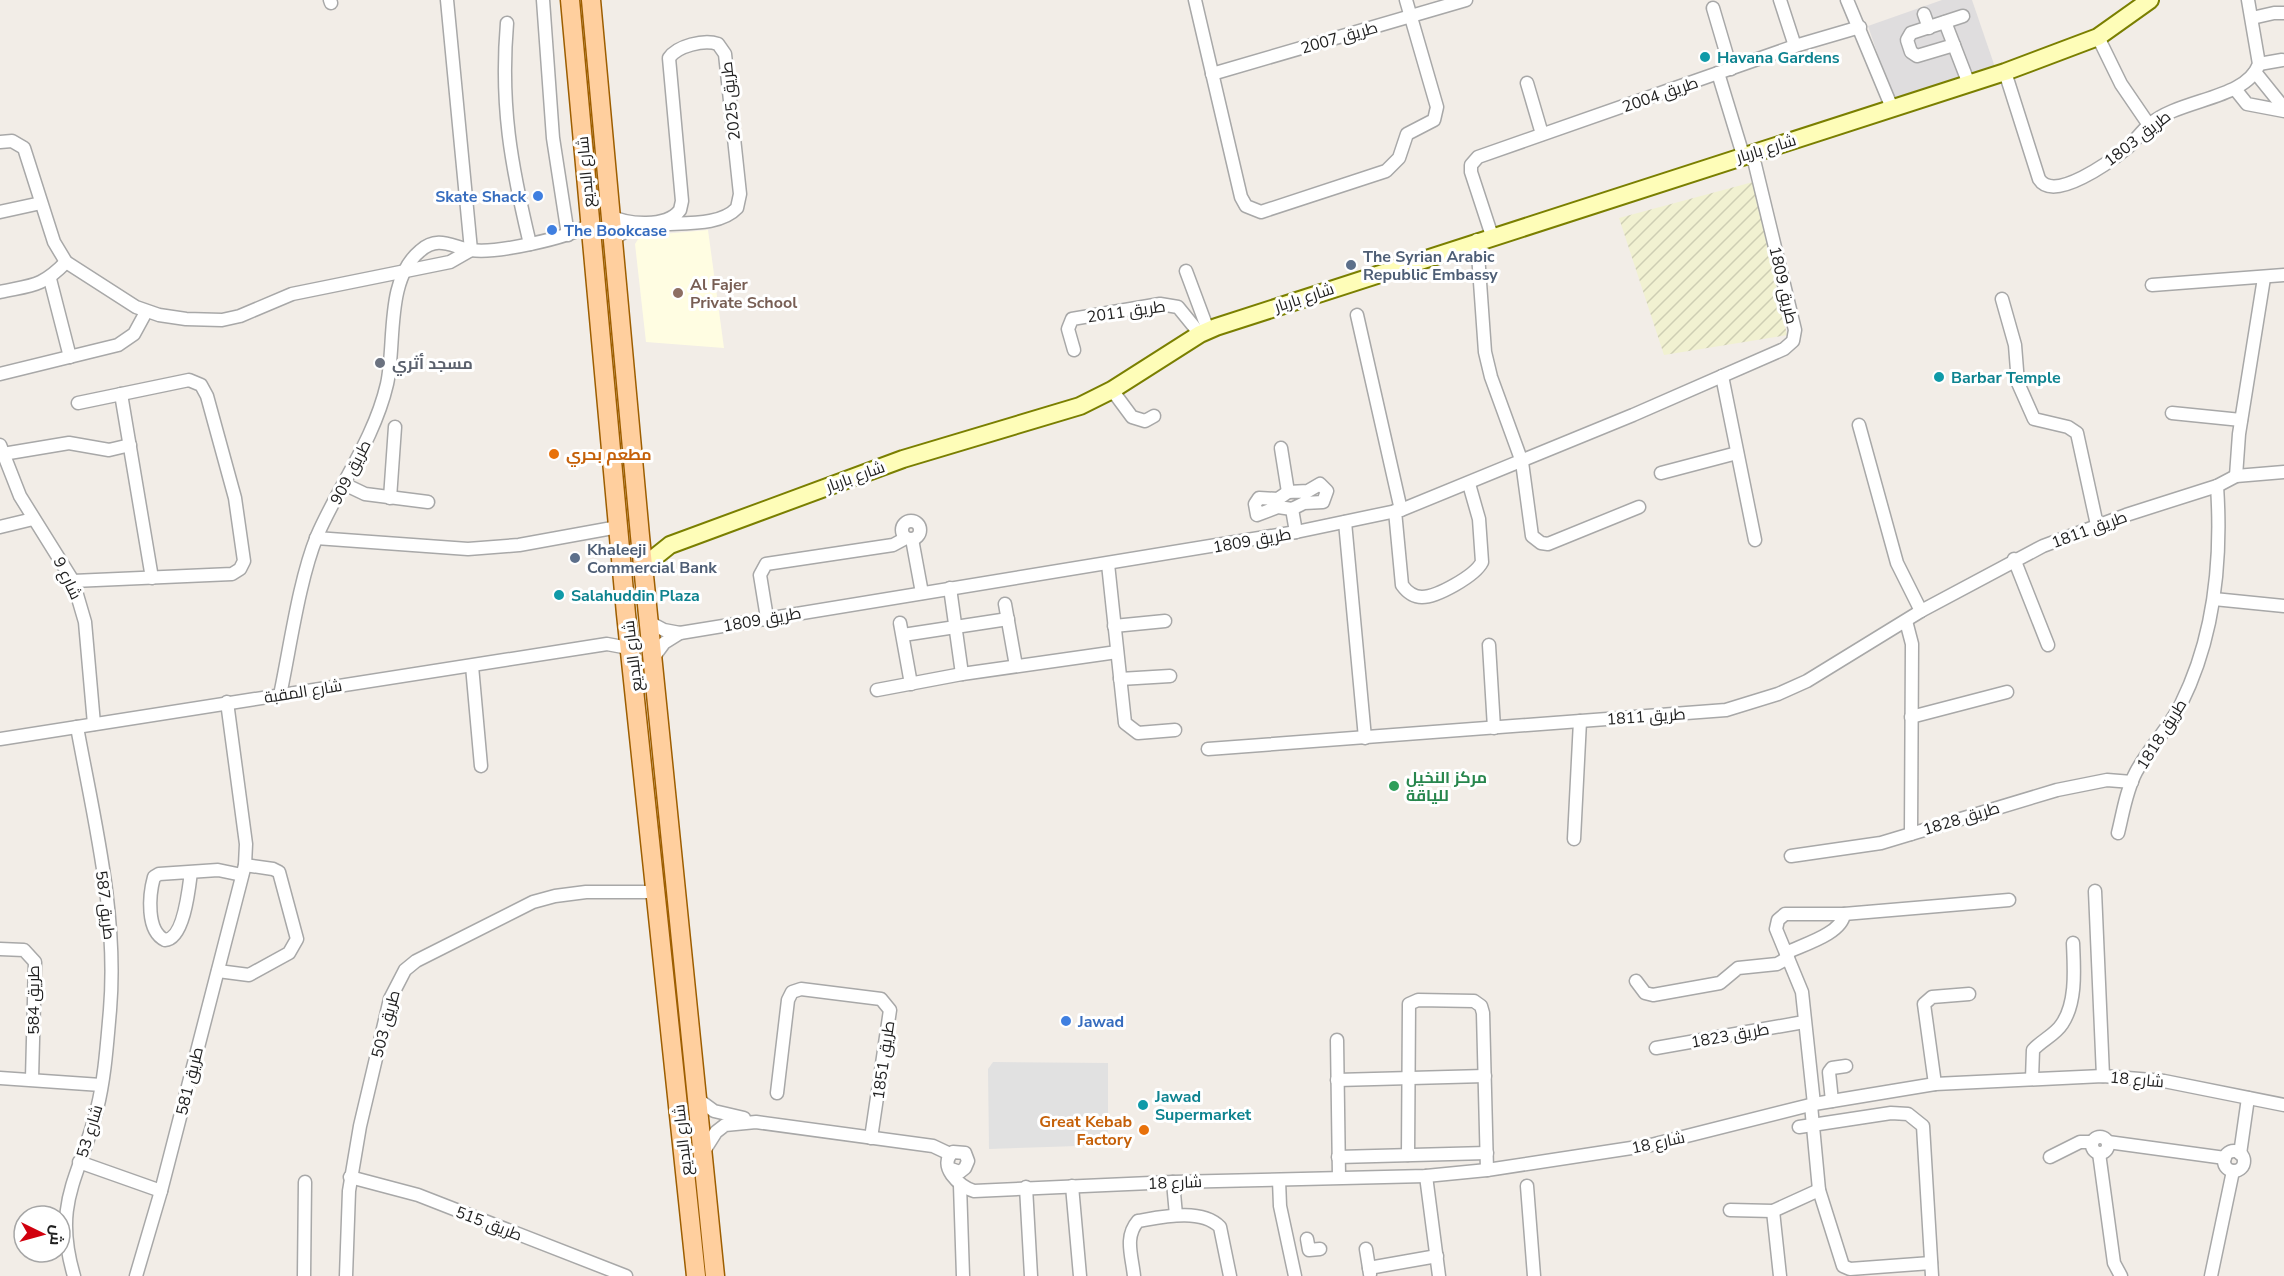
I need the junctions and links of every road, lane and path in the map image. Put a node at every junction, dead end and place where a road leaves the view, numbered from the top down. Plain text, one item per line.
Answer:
1 (447, 0) edge
2 (543, 0) edge
3 (570, 0) edge
4 (591, 0) edge
5 (1198, 0) edge
6 (1406, 0) edge
7 (1466, 0) edge
8 (1780, 0) edge
9 (1847, 0) edge
10 (2150, 0) edge
11 (2248, 0) edge
12 (1713, 8) dead end
13 (2284, 13) edge
14 (1924, 14) dead end
15 (1411, 16) junction
16 (1963, 16) dead end
17 (2252, 18) junction
18 (507, 22) dead end
19 (1945, 22) junction
20 (1860, 27) junction
21 (1929, 28) junction
22 (2098, 37) junction
23 (1954, 45) junction
24 (1795, 46) junction
25 (2282, 60) dead end
26 (2257, 68) junction
27 (1731, 69) junction
28 (2005, 72) junction
29 (1718, 73) junction
30 (1212, 74) junction
31 (1527, 83) dead end
32 (1969, 84) junction
33 (2235, 89) junction
34 (1892, 108) junction
35 (2284, 109) edge
36 (2149, 125) junction
37 (1542, 134) junction
38 (0, 142) edge
39 (1747, 154) junction
40 (682, 201) junction
41 (40, 203) junction
42 (0, 212) edge
43 (609, 214) junction
44 (698, 221) junction
45 (589, 225) junction
46 (568, 235) junction
47 (1485, 238) junction
48 (612, 242) junction
49 (530, 244) junction
50 (471, 250) junction
51 (66, 262) junction
52 (405, 270) junction
53 (1186, 271) dead end
54 (2284, 275) edge
55 (2264, 278) junction
56 (50, 279) junction
57 (2152, 285) dead end
58 (0, 292) edge
59 (2002, 299) dead end
60 (146, 312) junction
61 (1357, 315) dead end
62 (1204, 332) junction
63 (1074, 350) dead end
64 (70, 357) junction
65 (0, 374) edge
66 (1722, 376) junction
67 (1112, 390) junction
68 (121, 394) junction
69 (78, 404) dead end
70 (2172, 413) dead end
71 (1154, 416) dead end
72 (2241, 420) junction
73 (1858, 425) dead end
74 (395, 427) dead end
75 (130, 445) junction
76 (1281, 448) dead end
77 (2, 450) edge
78 (1737, 453) junction
79 (1522, 462) junction
80 (2284, 472) edge
81 (1661, 474) dead end
82 (2236, 476) junction
83 (344, 484) junction
84 (1469, 484) junction
85 (2217, 486) junction
86 (1288, 492) junction
87 (390, 498) junction
88 (428, 502) dead end
89 (1277, 503) junction
90 (1639, 507) dead end
91 (1292, 509) junction
92 (1398, 511) junction
93 (33, 519) junction
94 (1258, 521) dead end
95 (1345, 522) junction
96 (2097, 525) junction
97 (0, 527) edge
98 (618, 527) junction
99 (1296, 532) junction
100 (640, 536) junction
101 (316, 538) junction
102 (1755, 540) dead end
103 (670, 545) junction
104 (2014, 560) junction
105 (1108, 564) junction
106 (644, 573) junction
107 (152, 578) junction
108 (74, 581) junction
109 (950, 588) junction
110 (922, 593) junction
111 (2214, 599) junction
112 (1005, 604) dead end
113 (2284, 606) edge
114 (1922, 611) junction
115 (627, 614) junction
116 (767, 618) junction
117 (1008, 619) junction
118 (1165, 621) dead end
119 (1906, 621) junction
120 (649, 622) junction
121 (1114, 626) junction
122 (956, 627) junction
123 (680, 633) junction
124 (607, 644) junction
125 (1489, 645) dead end
126 (2048, 645) dead end
127 (1117, 652) junction
128 (631, 653) junction
129 (653, 658) junction
130 (472, 666) junction
131 (1016, 666) junction
132 (962, 674) junction
133 (1170, 676) dead end
134 (1120, 679) junction
135 (911, 684) junction
136 (877, 690) dead end
137 (2007, 692) dead end
138 (280, 695) junction
139 (227, 702) junction
140 (1911, 717) junction
141 (1580, 721) junction
142 (94, 724) junction
143 (660, 725) junction
144 (77, 726) junction
145 (640, 728) junction
146 (1494, 728) junction
147 (1175, 730) dead end
148 (1365, 738) junction
149 (0, 739) edge
150 (1208, 749) dead end
151 (481, 766) dead end
152 (2132, 782) junction
153 (1911, 834) junction
154 (2118, 834) dead end
155 (1574, 840) dead end
156 (1791, 856) dead end
157 (244, 870) junction
158 (191, 872) junction
159 (2095, 891) dead end
160 (657, 892) junction
161 (2009, 900) dead end
162 (1844, 914) junction
163 (2073, 943) dead end
164 (0, 949) edge
165 (1787, 955) junction
166 (218, 971) junction
167 (1636, 981) dead end
168 (1969, 994) dead end
169 (1804, 1022) junction
170 (1337, 1040) dead end
171 (1656, 1048) dead end
172 (1846, 1066) dead end
173 (1485, 1076) junction
174 (2103, 1076) junction
175 (0, 1078) edge
176 (1407, 1078) junction
177 (32, 1079) junction
178 (2032, 1079) junction
179 (1337, 1080) junction
180 (101, 1084) junction
181 (1935, 1084) junction
182 (777, 1093) dead end
183 (2244, 1097) junction
184 (699, 1100) junction
185 (1832, 1101) junction
186 (1813, 1104) junction
187 (2284, 1105) edge
188 (756, 1122) junction
189 (1813, 1125) junction
190 (1799, 1127) dead end
191 (871, 1138) junction
192 (2096, 1148) junction
193 (704, 1151) junction
194 (1487, 1153) junction
195 (2233, 1154) junction
196 (1408, 1155) junction
197 (1338, 1157) junction
198 (2050, 1157) dead end
199 (79, 1162) junction
200 (949, 1162) junction
201 (965, 1168) junction
202 (1487, 1170) junction
203 (1426, 1176) junction
204 (1339, 1177) junction
205 (350, 1178) junction
206 (1279, 1180) junction
207 (305, 1182) dead end
208 (1173, 1182) junction
209 (960, 1185) junction
210 (1072, 1186) junction
211 (1527, 1186) dead end
212 (1026, 1187) junction
213 (1819, 1190) junction
214 (161, 1191) junction
215 (981, 1191) junction
216 (1730, 1210) dead end
217 (1773, 1211) junction
218 (1176, 1215) junction
219 (1312, 1246) dead end
220 (1366, 1249) dead end
221 (1290, 1255) junction
222 (1437, 1256) junction
223 (1931, 1263) junction
224 (1369, 1272) edge
225 (74, 1276) edge
226 (136, 1276) edge
227 (304, 1276) edge
228 (346, 1276) edge
229 (626, 1276) edge
230 (696, 1276) edge
231 (715, 1276) edge
232 (963, 1276) edge
233 (1031, 1276) edge
234 (1080, 1276) edge
235 (1134, 1276) edge
236 (1230, 1276) edge
237 (1295, 1276) edge
238 (1439, 1276) edge
239 (1534, 1276) edge
240 (1780, 1276) edge
241 (1932, 1276) edge
242 (2121, 1276) edge
243 (2211, 1276) edge

1 - 50 street
2 - 46 street
3 - 45 main road, شارع البديع
4 - 43 main road, شارع البديع
5 - 30 street
6 - 15 street
7 - 15 street, طريق 2007
8 - 24 street
9 - 20 street
10 - 22 street, شارع باربار
11 - 17 street
12 - 27 street
13 - 17 street
14 - 21 street
15 - 30 street, طريق 2007
15 - 30 street
16 - 19 street
17 - 26 street
18 - 49 street
19 - 21 street
19 - 23 street
20 - 24 street, طريق 2004
20 - 34 street
21 - 23 street
22 - 28 street, شارع باربار
22 - 36 street
23 - 32 street
24 - 27 street, طريق 2004
25 - 26 street
26 - 33 street, طريق 1803
26 - 35 street
27 - 29 street, طريق 2004
28 - 32 street, شارع باربار
28 - 36 street, طريق 1803
29 - 37 street, طريق 2004
29 - 39 street, طريق 1809
31 - 37 street
32 - 34 street, شارع باربار
33 - 35 street
33 - 36 street, طريق 1803
34 - 39 street, شارع باربار
37 - 47 street, طريق 2004
38 - 41 street
39 - 47 street, شارع باربار
39 - 66 street, طريق 1809
40 - 43 street
40 - 44 street
40 - 44 street, طريق 2025
41 - 42 street
41 - 51 street
43 - 48 main road, شارع البديع
44 - 48 street, طريق 2025
45 - 46 street
45 - 98 main road, شارع البديع
46 - 49 street
47 - 62 street, شارع باربار
47 - 79 street
48 - 100 main road, شارع البديع
49 - 50 street
50 - 52 street
50 - 52 street, طريق 909
51 - 56 street
51 - 60 street
52 - 60 street
52 - 83 street, طريق 909
53 - 62 street
54 - 55 street
55 - 57 street
55 - 72 street
56 - 58 street
56 - 64 street
59 - 96 street
60 - 64 street
61 - 92 street
62 - 63 street, طريق 2011
62 - 67 street, شارع باربار
64 - 65 street
66 - 78 street
66 - 79 street, طريق 1809
67 - 71 street
67 - 103 street, شارع باربار
68 - 69 street
68 - 75 street
68 - 107 street
70 - 72 street
72 - 82 street
73 - 114 street
74 - 87 street
75 - 77 street
75 - 107 street
76 - 86 street
77 - 93 street, شارع 9
78 - 81 street
78 - 102 street
79 - 84 street, طريق 1809
79 - 90 street
80 - 82 street, طريق 1811
82 - 85 street, طريق 1811
83 - 87 street
83 - 101 street, طريق 909
84 - 92 street, طريق 1809
84 - 92 street
85 - 96 street, طريق 1811
85 - 111 street, طريق 1818
86 - 89 street
86 - 91 street
87 - 88 street
89 - 91 street
89 - 94 street
91 - 99 street
92 - 95 street, طريق 1809
93 - 97 street
93 - 108 street, شارع 9
95 - 99 street, طريق 1809
95 - 148 street
96 - 104 street, طريق 1811
98 - 101 street
98 - 115 main road, شارع البديع
99 - 105 street, طريق 1809
100 - 103 street
100 - 106 main road, شارع البديع
101 - 138 street, طريق 909
103 - 106 street, شارع باربار
104 - 114 street, طريق 1811
104 - 126 street
105 - 109 street, طريق 1809
105 - 121 street
106 - 120 main road, شارع البديع
107 - 108 street
108 - 142 street, شارع 9
109 - 110 street, طريق 1809
109 - 122 street
110 - 116 street, طريق 1809
110 - 116 street
111 - 113 street
111 - 152 street, طريق 1818
112 - 117 street
114 - 119 street, طريق 1811
115 - 124 street
115 - 128 main road, شارع البديع
116 - 123 street, طريق 1809
117 - 122 street
117 - 131 street
118 - 121 street
119 - 140 street
119 - 141 street, طريق 1811
120 - 123 street, طريق 1809
120 - 129 main road, شارع البديع
121 - 127 street
122 - 132 street
122 - 135 street
123 - 129 street
124 - 128 street, شارع المقبة
124 - 130 street, شارع المقبة
125 - 146 street
127 - 131 street
127 - 134 street
128 - 145 main road, شارع البديع
129 - 143 main road, شارع البديع
130 - 138 street, شارع المقبة
130 - 151 street
131 - 132 street
132 - 135 street
133 - 134 street
134 - 147 street
135 - 136 street
137 - 140 street
138 - 139 street, شارع المقبة
139 - 142 street, شارع المقبة
139 - 157 street, طريق 581
140 - 153 street
141 - 146 street, طريق 1811
141 - 155 street
142 - 144 street, شارع المقبة
143 - 145 main road
143 - 184 main road, شارع البديع
144 - 149 street, شارع المقبة
144 - 180 street, طريق 587
145 - 160 main road, شارع البديع
146 - 148 street, طريق 1811
148 - 150 street, طريق 1811
152 - 153 street, طريق 1828
152 - 154 street, طريق 1818
153 - 156 street, طريق 1828
157 - 158 street
157 - 166 street, طريق 581
157 - 166 street
158 - 158 street
159 - 174 street
160 - 205 street, طريق 503
160 - 230 main road, شارع البديع
161 - 162 street
162 - 165 street
162 - 165 street
163 - 178 street
164 - 177 street, طريق 584
165 - 167 street
165 - 169 street
166 - 214 street, طريق 581
168 - 181 street
169 - 171 street, طريق 1823
169 - 186 street
170 - 179 street
172 - 185 street
173 - 176 street
173 - 176 street
173 - 194 street
174 - 178 street, شارع 18
174 - 183 street, شارع 18
175 - 177 street, شارع 53
176 - 179 street
176 - 196 street
177 - 180 street, شارع 53
178 - 181 street, شارع 18
179 - 197 street
180 - 199 street, شارع 53
181 - 185 street, شارع 18
182 - 191 street, طريق 1851
183 - 187 street, شارع 18
183 - 195 street
184 - 188 street
184 - 193 main road, شارع البديع
185 - 186 street, شارع 18
186 - 189 street
186 - 202 street, شارع 18
188 - 191 street
188 - 193 street
189 - 190 street
189 - 213 street
189 - 223 street
191 - 200 street
192 - 195 street
192 - 198 street
192 - 242 street
193 - 231 main road, شارع البديع
194 - 196 street
194 - 202 street
195 - 243 street
196 - 197 street
197 - 204 street
199 - 214 street
199 - 225 street, شارع 53
200 - 201 street
200 - 201 street
200 - 209 street
201 - 215 street
202 - 203 street, شارع 18
203 - 204 street, شارع 18
203 - 222 street
204 - 206 street, شارع 18
205 - 228 street, طريق 503
205 - 229 street, طريق 515
206 - 208 street, شارع 18
206 - 221 street
207 - 227 street
208 - 210 street, شارع 18
208 - 218 street
209 - 215 street, شارع 18
209 - 232 street
210 - 212 street, شارع 18
210 - 234 street
211 - 239 street
212 - 215 street, شارع 18
212 - 233 street
213 - 217 street
213 - 223 street
214 - 226 street, طريق 581
216 - 217 street
217 - 240 street
218 - 235 street
218 - 236 street
219 - 221 street
220 - 224 street
221 - 237 street
222 - 224 street
222 - 238 street
223 - 241 street

